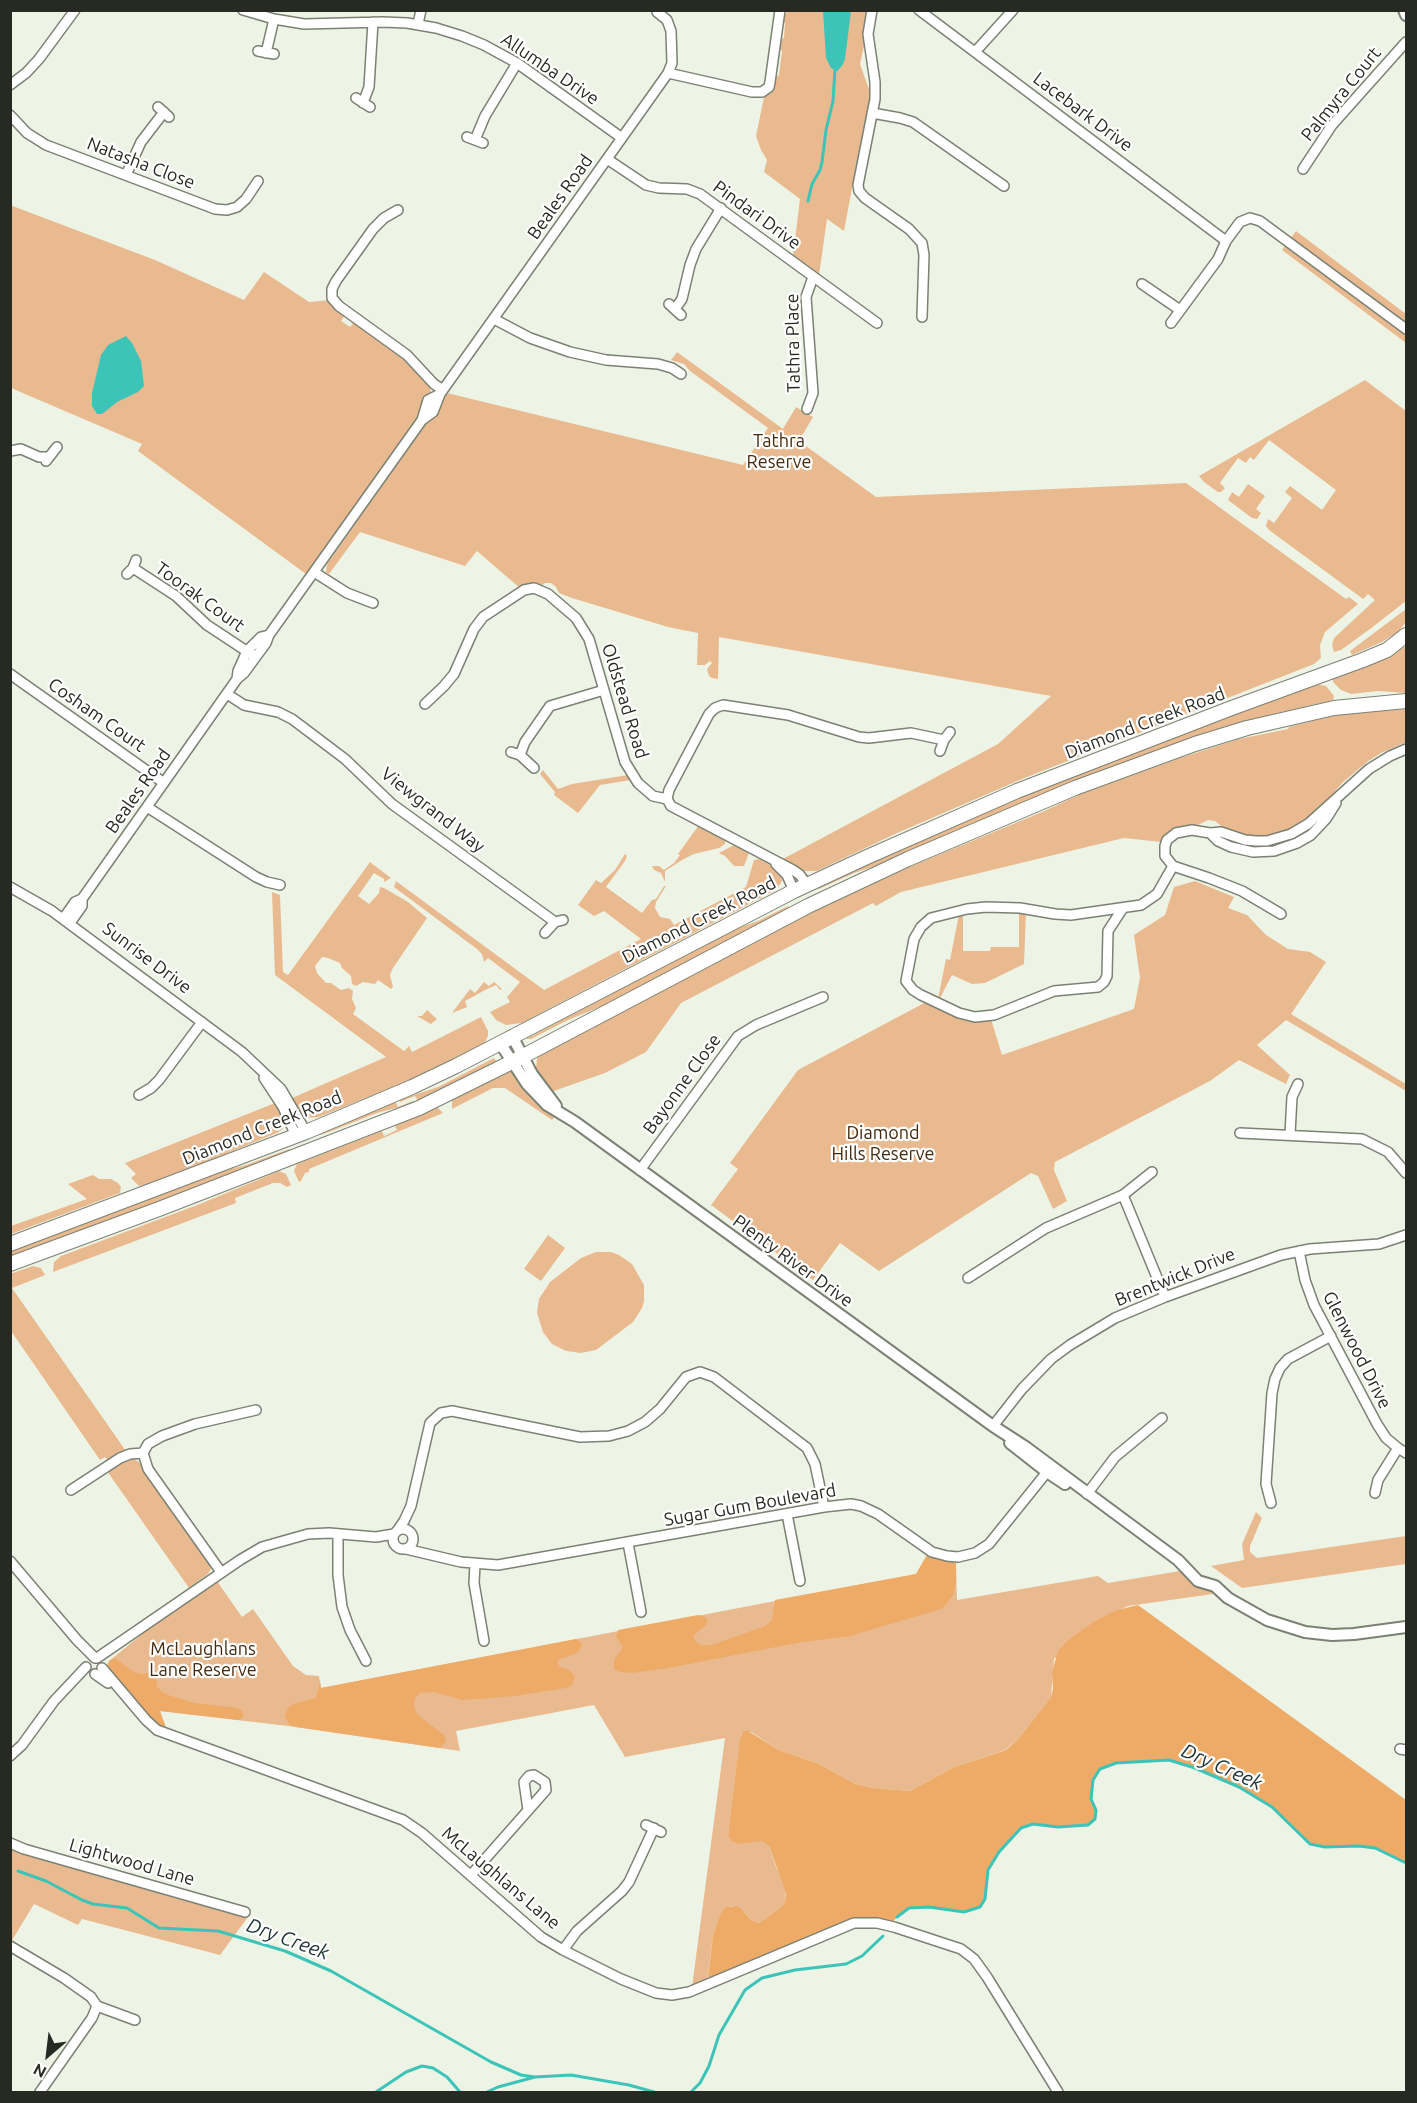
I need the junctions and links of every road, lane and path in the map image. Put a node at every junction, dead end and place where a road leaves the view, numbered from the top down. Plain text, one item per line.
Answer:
1 (75, 10) edge
2 (243, 10) edge
3 (421, 10) edge
4 (780, 10) edge
5 (872, 10) edge
6 (919, 10) edge
7 (1013, 10) edge
8 (1404, 10) edge
9 (657, 12) edge
10 (1407, 15) edge
11 (274, 19) junction
12 (373, 22) junction
13 (418, 24) junction
14 (1407, 42) edge
15 (266, 52) dead end
16 (975, 52) junction
17 (517, 63) junction
18 (668, 73) junction
19 (10, 85) edge
20 (363, 103) dead end
21 (163, 112) dead end
22 (872, 113) junction
23 (10, 115) edge
24 (622, 138) junction
25 (475, 140) dead end
26 (607, 159) junction
27 (1303, 170) dead end
28 (126, 175) junction
29 (258, 181) dead end
30 (1004, 186) dead end
31 (721, 208) junction
32 (398, 210) dead end
33 (1227, 241) junction
34 (813, 277) junction
35 (1142, 284) dead end
36 (675, 309) dead end
37 (1180, 310) junction
38 (922, 317) dead end
39 (494, 319) junction
40 (877, 323) dead end
41 (1171, 323) dead end
42 (1407, 329) edge
43 (681, 374) dead end
44 (441, 392) junction
45 (807, 409) dead end
46 (57, 447) dead end
47 (10, 451) edge
48 (132, 567) dead end
49 (314, 572) junction
50 (373, 603) dead end
51 (1407, 634) edge
52 (251, 654) junction
53 (10, 674) edge
54 (604, 690) junction
55 (227, 694) junction
56 (1407, 701) edge
57 (425, 704) dead end
58 (1407, 749) edge
59 (940, 752) dead end
60 (534, 768) dead end
61 (164, 783) junction
62 (667, 799) junction
63 (147, 807) junction
64 (772, 860) junction
65 (1173, 866) junction
66 (280, 885) dead end
67 (10, 887) edge
68 (800, 888) junction
69 (808, 906) junction
70 (1123, 908) junction
71 (1281, 914) dead end
72 (66, 921) junction
73 (545, 933) dead end
74 (823, 997) dead end
75 (202, 1022) junction
76 (506, 1040) junction
77 (517, 1059) junction
78 (1298, 1084) dead end
79 (139, 1095) dead end
80 (1240, 1132) dead end
81 (301, 1134) junction
82 (1290, 1134) junction
83 (309, 1150) junction
84 (640, 1170) junction
85 (1152, 1172) dead end
86 (1407, 1173) edge
87 (1123, 1195) junction
88 (1407, 1235) edge
89 (10, 1244) edge
90 (1299, 1251) junction
91 (10, 1264) edge
92 (968, 1278) dead end
93 (1165, 1297) junction
94 (1331, 1336) junction
95 (255, 1410) dead end
96 (1162, 1418) dead end
97 (993, 1426) junction
98 (1402, 1451) edge
99 (143, 1453) junction
100 (1045, 1467) junction
101 (71, 1490) dead end
102 (1375, 1493) dead end
103 (1087, 1494) junction
104 (1271, 1503) dead end
105 (411, 1506) junction
106 (824, 1507) junction
107 (787, 1514) junction
108 (395, 1532) junction
109 (338, 1533) junction
110 (363, 1536) junction
111 (413, 1537) junction
112 (628, 1543) junction
113 (401, 1548) junction
114 (449, 1559) junction
115 (10, 1561) edge
116 (475, 1564) junction
117 (221, 1572) junction
118 (800, 1581) dead end
119 (640, 1612) dead end
120 (1407, 1627) edge
121 (484, 1641) dead end
122 (366, 1661) dead end
123 (94, 1666) junction
124 (10, 1756) edge
125 (528, 1810) dead end
126 (654, 1828) dead end
127 (10, 1843) edge
128 (471, 1875) junction
129 (245, 1912) dead end
130 (10, 1946) edge
131 (563, 1950) junction
132 (97, 2006) junction
133 (136, 2020) dead end
134 (40, 2092) edge
135 (1059, 2092) edge

1 - 19 street
2 - 11 street, Allumba Drive
3 - 13 street
4 - 18 street
5 - 22 street
6 - 16 street, Lacebark Drive
7 - 16 street
8 - 10 street
9 - 18 street, Beales Road
11 - 12 street, Allumba Drive
11 - 15 street
12 - 13 street, Allumba Drive
12 - 20 street
13 - 17 street, Allumba Drive
14 - 27 street, Palmyra Court
16 - 33 street, Lacebark Drive
17 - 24 street, Allumba Drive
17 - 25 street
18 - 24 street, Beales Road
21 - 28 street
22 - 30 street
22 - 38 street
23 - 28 street, Natasha Close
24 - 26 street, Beales Road
26 - 31 street, Pindari Drive
26 - 39 street, Beales Road
28 - 29 street, Natasha Close
31 - 34 street, Pindari Drive
31 - 36 street
32 - 44 street
33 - 37 street
33 - 42 street
34 - 40 street, Pindari Drive
34 - 45 street, Tathra Place
35 - 37 street
37 - 41 street
39 - 43 street
39 - 44 street, Beales Road
44 - 49 street, Beales Road
46 - 47 street
48 - 52 street, Toorak Court
49 - 50 street
49 - 52 street, Beales Road
51 - 68 main road, Diamond Creek Road
52 - 55 street, Beales Road
53 - 61 street, Cosham Court
54 - 57 street, Oldstead Road
54 - 60 street
54 - 62 street, Oldstead Road
55 - 61 street, Beales Road
55 - 73 street, Viewgrand Way
56 - 69 main road, Diamond Creek Road
58 - 65 street
59 - 62 street
61 - 63 street, Beales Road
62 - 64 street, Oldstead Road
63 - 66 street
63 - 72 street, Beales Road
64 - 68 street, Oldstead Road
64 - 68 street, Oldstead Road
65 - 70 street
65 - 71 street
67 - 72 street, Sunrise Drive
68 - 69 main road
68 - 76 main road, Diamond Creek Road
69 - 77 main road, Diamond Creek Road
70 - 70 street
72 - 75 street, Sunrise Drive
74 - 84 street, Bayonne Close
75 - 79 street
75 - 81 street, Sunrise Drive
76 - 77 street, Plenty River Drive
76 - 81 main road, Diamond Creek Road
77 - 83 main road, Diamond Creek Road
77 - 84 street, Plenty River Drive
78 - 82 street
80 - 82 street
81 - 83 main road, Sunrise Drive
81 - 89 main road, Diamond Creek Road
82 - 86 street
83 - 91 main road, Diamond Creek Road
84 - 97 street, Plenty River Drive
85 - 87 street
87 - 92 street
87 - 93 street
88 - 90 street, Brentwick Drive
90 - 93 street, Brentwick Drive
90 - 94 street, Glenwood Drive
93 - 97 street, Brentwick Drive
94 - 98 street, Glenwood Drive
94 - 104 street
95 - 99 street
96 - 103 street
97 - 100 street, Plenty River Drive
98 - 102 street
99 - 101 street
99 - 117 street
100 - 103 street, Plenty River Drive
100 - 106 street, Sugar Gum Boulevard
103 - 120 street, Plenty River Drive
105 - 106 street
105 - 108 street
105 - 111 street
106 - 107 street, Sugar Gum Boulevard
107 - 112 street, Sugar Gum Boulevard
107 - 118 street
108 - 110 street, Sugar Gum Boulevard
108 - 111 street
108 - 113 street
109 - 110 street, Sugar Gum Boulevard
109 - 117 street, Sugar Gum Boulevard
109 - 122 street
110 - 113 street, Sugar Gum Boulevard
111 - 113 street
111 - 114 street, Sugar Gum Boulevard
112 - 116 street, Sugar Gum Boulevard
112 - 119 street
113 - 114 street, Sugar Gum Boulevard
114 - 116 street, Sugar Gum Boulevard
115 - 123 street
116 - 121 street
117 - 123 street, Sugar Gum Boulevard
123 - 124 street, Sugar Gum Boulevard
123 - 128 street, McLaughlans Lane
125 - 128 street
126 - 131 street
127 - 129 street, Lightwood Lane
128 - 131 street, McLaughlans Lane
130 - 132 street
131 - 135 street, McLaughlans Lane
132 - 133 street
132 - 134 street

